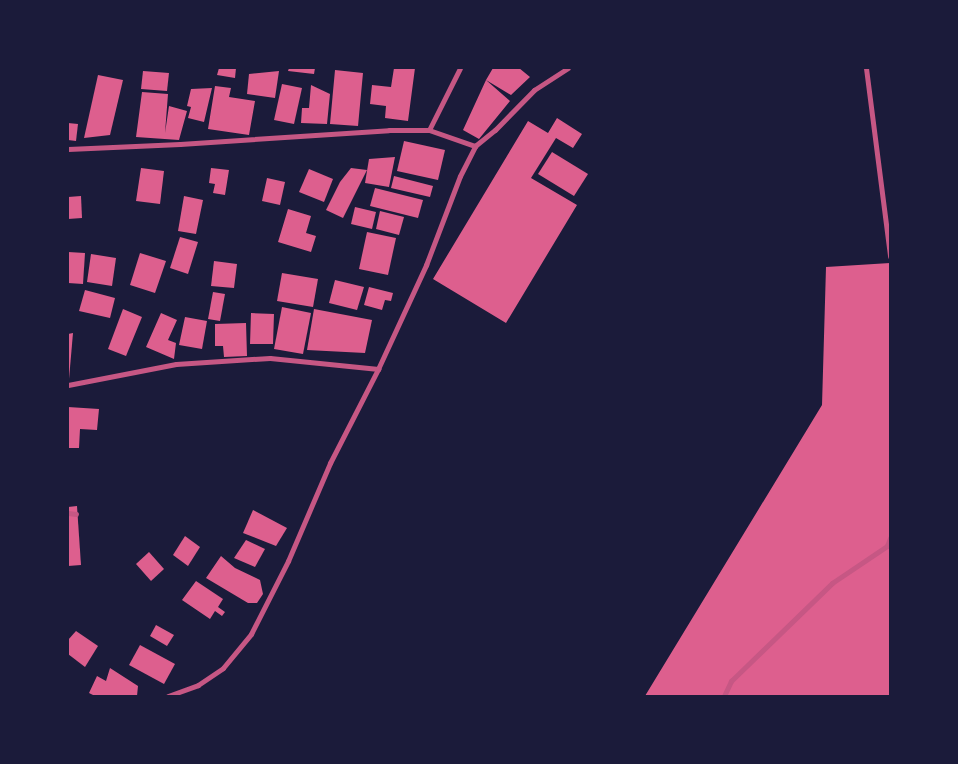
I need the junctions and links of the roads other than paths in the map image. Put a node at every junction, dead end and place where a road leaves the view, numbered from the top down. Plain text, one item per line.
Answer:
1 (460, 68) edge
2 (568, 68) edge
3 (866, 68) edge
4 (429, 130) junction
5 (476, 146) junction
6 (68, 149) edge
7 (890, 256) edge
8 (378, 369) junction
9 (68, 386) edge
10 (68, 513) edge
11 (76, 514) dead end
12 (890, 538) edge
13 (168, 696) edge
14 (724, 696) edge

1 - 4 street
2 - 5 street
3 - 7 street
4 - 5 street
4 - 6 street
5 - 8 street
8 - 9 street
8 - 13 street
10 - 11 street
12 - 14 street

